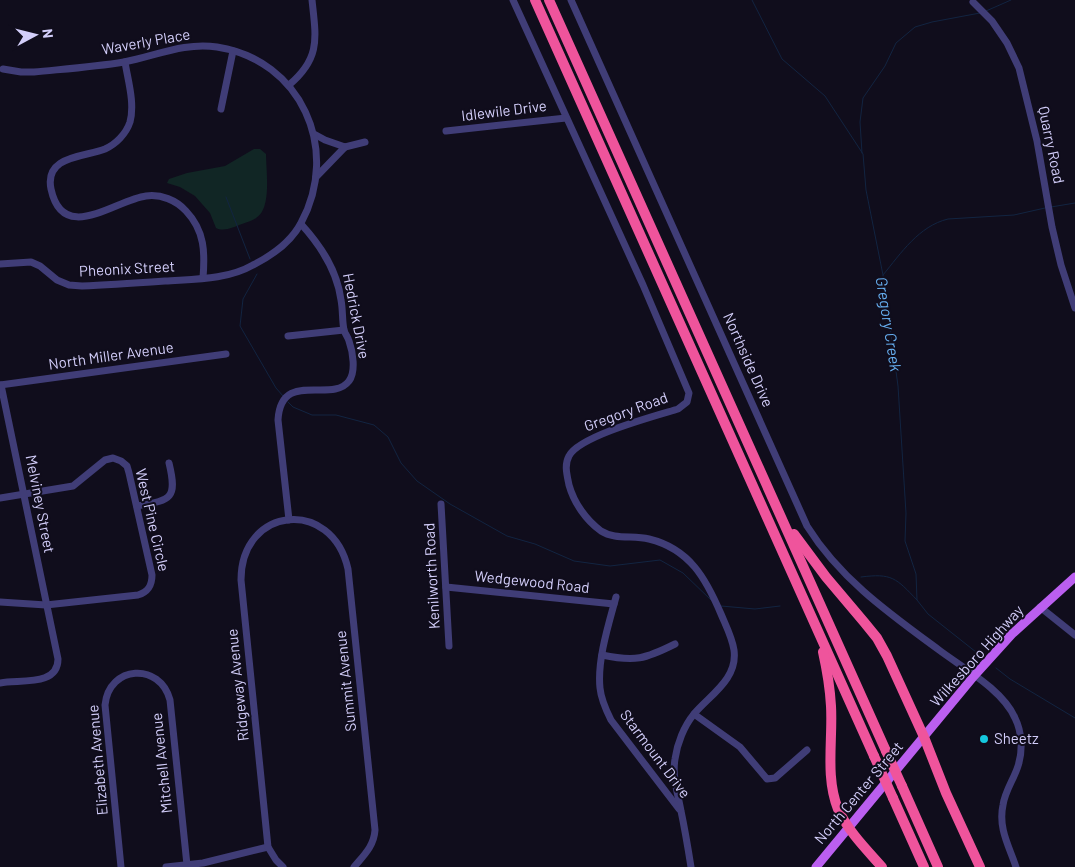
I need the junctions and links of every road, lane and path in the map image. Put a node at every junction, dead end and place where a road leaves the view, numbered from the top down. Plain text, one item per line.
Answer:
1 (312, 0) edge
2 (513, 0) edge
3 (535, 0) edge
4 (549, 0) edge
5 (571, 0) edge
6 (972, 2) dead end
7 (233, 51) junction
8 (125, 62) junction
9 (3, 69) dead end
10 (289, 85) junction
11 (220, 109) dead end
12 (566, 118) junction
13 (446, 132) dead end
14 (314, 134) junction
15 (365, 142) dead end
16 (345, 146) junction
17 (316, 177) junction
18 (301, 224) junction
19 (0, 264) edge
20 (203, 278) junction
21 (1075, 308) edge
22 (344, 330) junction
23 (288, 336) dead end
24 (226, 354) dead end
25 (1, 385) edge
26 (169, 463) dead end
27 (762, 475) junction
28 (24, 494) junction
29 (0, 498) edge
30 (441, 504) dead end
31 (137, 506) junction
32 (289, 520) junction
33 (1075, 577) edge
34 (446, 586) junction
35 (615, 600) joint
36 (0, 602) edge
37 (46, 605) junction
38 (1040, 607) junction
39 (812, 618) junction
40 (1075, 635) edge
41 (675, 644) dead end
42 (449, 646) dead end
43 (602, 655) junction
44 (141, 674) joint
45 (974, 676) junction
46 (0, 682) edge
47 (694, 714) junction
48 (924, 737) junction
49 (807, 750) dead end
50 (681, 812) junction
51 (849, 827) junction
52 (268, 847) junction
53 (187, 865) junction
54 (204, 865) edge
55 (121, 867) edge
56 (166, 867) edge
57 (283, 867) edge
58 (354, 867) edge
59 (691, 867) edge
60 (816, 867) edge
61 (882, 867) edge
62 (924, 867) edge
63 (938, 867) edge
64 (980, 867) edge
65 (1016, 867) edge

1 - 10 street
2 - 12 street, Gregory Road
3 - 39 highway
4 - 27 highway
5 - 45 street, Northside Drive
6 - 21 street, Quarry Road
7 - 8 street, Waverly Place
7 - 10 street, Waverly Place
7 - 11 street
8 - 9 street, Waverly Place
8 - 20 street
10 - 14 street, Waverly Place
12 - 13 street, Idlewile Drive
12 - 47 street, Gregory Road
14 - 16 street
14 - 17 street, Waverly Place
15 - 16 street
16 - 17 street
17 - 18 street, Waverly Place
18 - 20 street, Pheonix Street
18 - 22 street, Hedrick Drive
19 - 20 street, Pheonix Street
22 - 23 street
22 - 32 street, Hedrick Drive
24 - 25 street, North Miller Avenue
25 - 28 street, Melviney Street
26 - 31 street
27 - 48 highway
27 - 63 highway, bridge
28 - 29 street
28 - 31 street, West Pine Circle
28 - 37 street, Melviney Street
30 - 34 street, Kenilworth Road
31 - 37 street, West Pine Circle
32 - 52 street, Ridgeway Avenue
32 - 58 street, Summit Avenue
33 - 38 main road, Wilkesboro Highway
34 - 35 street, Wedgewood Road
34 - 42 street, Kenilworth Road
35 - 43 street, Starmount Drive
36 - 37 street
37 - 46 street, Melviney Street
38 - 40 street
38 - 45 main road, Wilkesboro Highway
39 - 51 highway
39 - 62 highway, bridge
41 - 43 street
43 - 50 street, Starmount Drive
44 - 53 street, Mitchell Avenue
44 - 55 street, Elizabeth Avenue
45 - 48 main road, Wilkesboro Highway
45 - 65 street, Northside Drive
47 - 49 street
47 - 50 street, Gregory Road
48 - 51 main road, North Center Street
48 - 64 highway
50 - 59 street, Gregory Road
51 - 60 main road, North Center Street
51 - 61 highway
52 - 54 street
52 - 57 street
53 - 54 street
53 - 56 street

